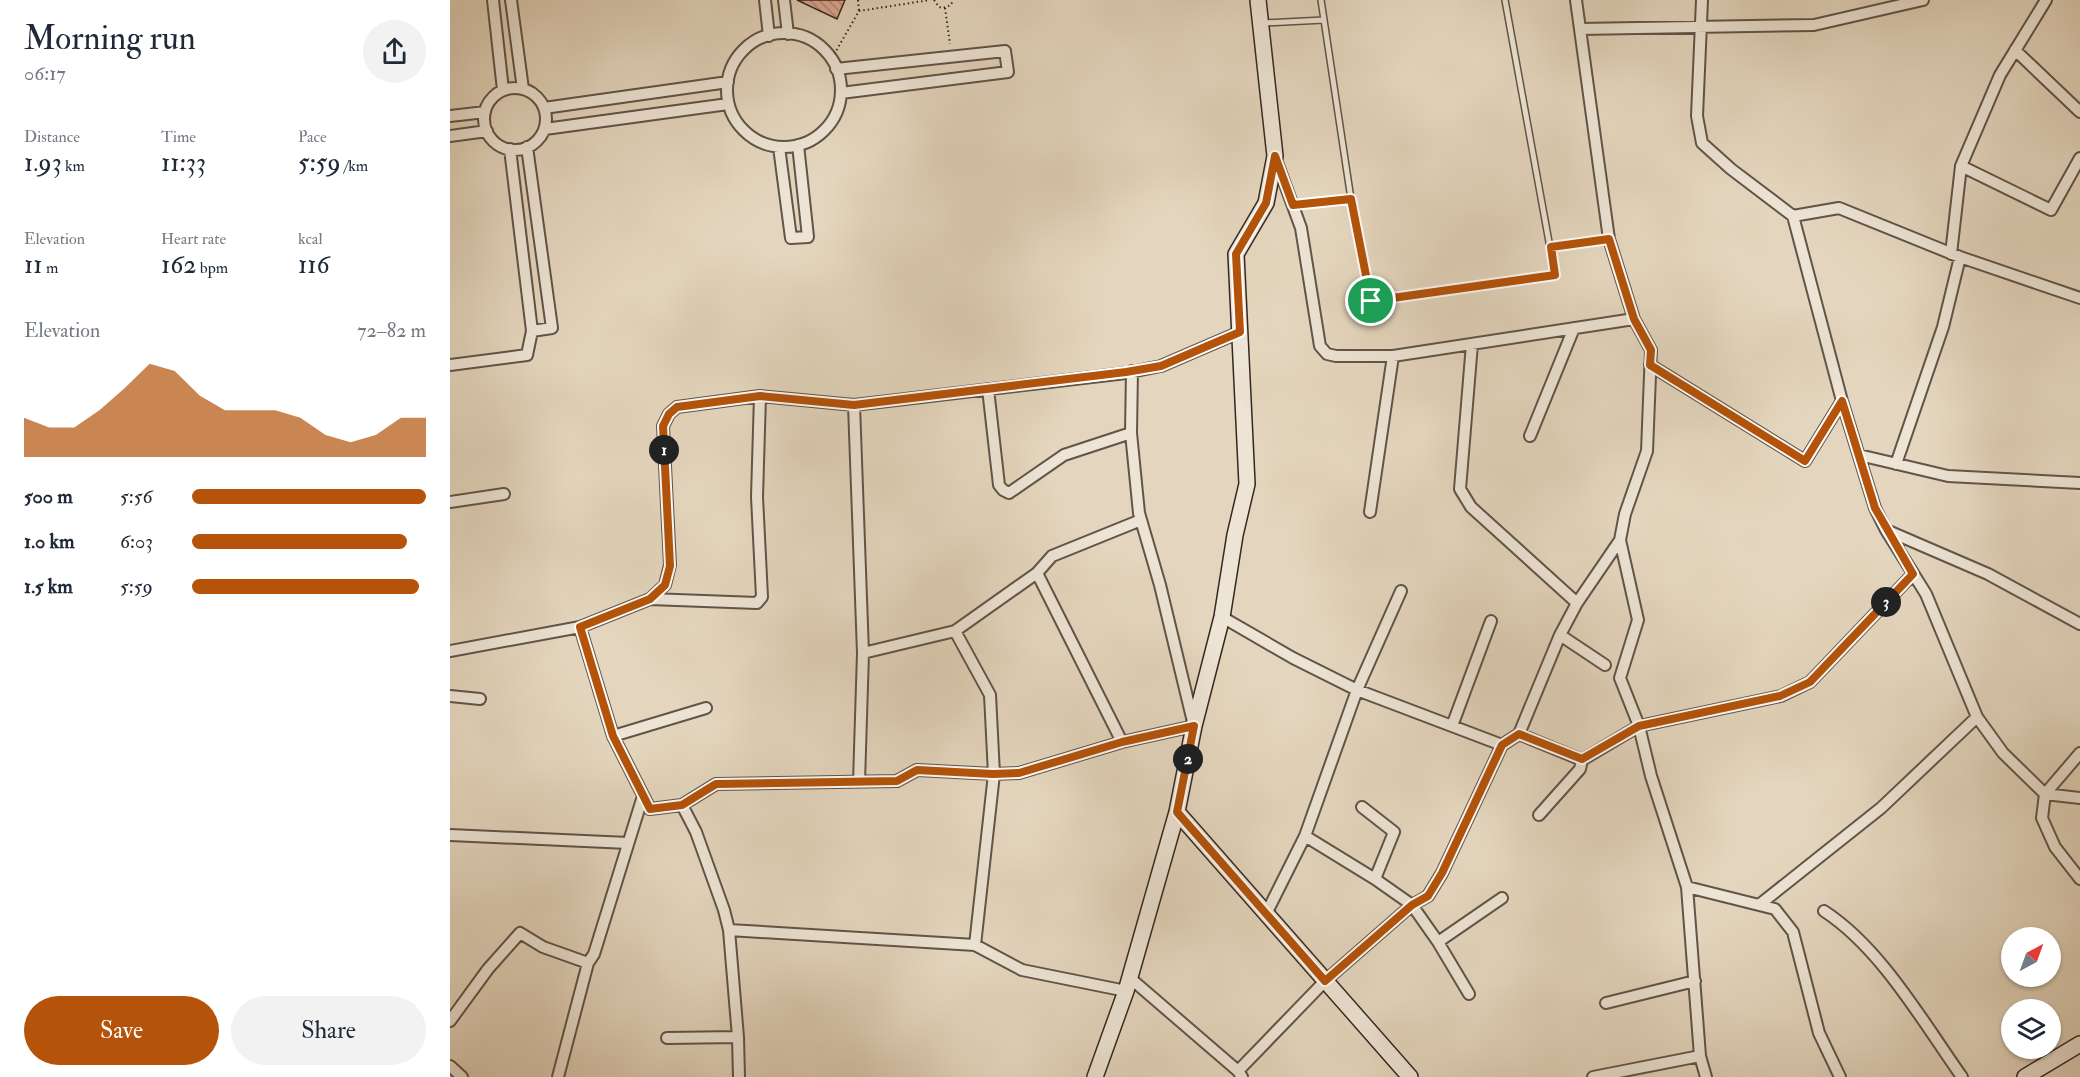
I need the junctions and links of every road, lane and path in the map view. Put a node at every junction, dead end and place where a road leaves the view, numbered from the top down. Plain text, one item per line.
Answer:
1 (493, 0) edge
2 (511, 0) edge
3 (765, 0) edge
4 (784, 0) edge
5 (858, 0) edge
6 (932, 0) edge
7 (953, 0) edge
8 (1258, 0) edge
9 (1321, 0) edge
10 (1505, 0) edge
11 (1576, 0) edge
12 (1702, 0) edge
13 (1923, 0) edge
14 (2046, 0) edge
15 (945, 8) junction
16 (859, 11) junction
17 (1324, 20) junction
18 (1262, 23) junction
19 (1702, 25) junction
20 (1580, 29) junction
21 (788, 34) junction
22 (769, 36) junction
23 (2015, 50) junction
24 (952, 57) junction
25 (834, 64) junction
26 (728, 82) junction
27 (523, 89) junction
28 (503, 90) junction
29 (841, 93) junction
30 (728, 104) junction
31 (544, 108) junction
32 (485, 112) junction
33 (2080, 112) edge
34 (450, 116) edge
35 (545, 129) junction
36 (487, 131) junction
37 (450, 136) edge
38 (798, 145) junction
39 (527, 147) junction
40 (779, 147) junction
41 (510, 149) junction
42 (1275, 156) junction
43 (2080, 158) edge
44 (1961, 166) junction
45 (1351, 199) junction
46 (1293, 205) junction
47 (1793, 216) junction
48 (1609, 239) junction
49 (1551, 247) junction
50 (1955, 255) junction
51 (2080, 298) edge
52 (1634, 319) junction
53 (1574, 328) junction
54 (532, 331) junction
55 (1240, 332) junction
56 (1472, 344) junction
57 (1393, 356) junction
58 (450, 365) edge
59 (1650, 365) junction
60 (1132, 371) junction
61 (988, 389) junction
62 (760, 396) junction
63 (1842, 401) junction
64 (854, 405) junction
65 (1131, 433) junction
66 (1530, 436) dead end
67 (1858, 455) junction
68 (1896, 464) junction
69 (2080, 483) edge
70 (504, 494) dead end
71 (450, 502) edge
72 (1370, 512) dead end
73 (1141, 520) junction
74 (1886, 530) junction
75 (1620, 540) junction
76 (1037, 573) junction
77 (1913, 574) junction
78 (1401, 591) dead end
79 (650, 599) junction
80 (1577, 603) junction
81 (1222, 617) junction
82 (1491, 621) dead end
83 (2080, 624) edge
84 (580, 627) junction
85 (955, 631) junction
86 (1560, 635) junction
87 (450, 651) edge
88 (863, 653) junction
89 (1605, 665) dead end
90 (1357, 690) junction
91 (450, 696) edge
92 (480, 699) dead end
93 (705, 708) dead end
94 (1977, 717) junction
95 (1194, 726) junction
96 (1452, 726) junction
97 (1639, 726) junction
98 (1519, 734) junction
99 (613, 736) junction
100 (1122, 742) junction
101 (1502, 745) junction
102 (2080, 753) edge
103 (1582, 759) junction
104 (993, 774) junction
105 (859, 782) junction
106 (2046, 794) junction
107 (643, 796) junction
108 (2080, 798) edge
109 (682, 805) junction
110 (1362, 807) dead end
111 (1177, 812) junction
112 (1539, 815) dead end
113 (450, 835) edge
114 (1305, 836) junction
115 (628, 843) junction
116 (1375, 879) junction
117 (2080, 879) edge
118 (1687, 887) junction
119 (1502, 898) dead end
120 (1412, 905) junction
121 (1759, 905) junction
122 (1824, 911) dead end
123 (1266, 914) junction
124 (729, 930) junction
125 (1438, 942) junction
126 (975, 945) junction
127 (588, 963) junction
128 (1325, 981) junction
129 (1695, 981) junction
130 (1128, 985) junction
131 (1469, 994) dead end
132 (1606, 1003) dead end
133 (450, 1021) edge
134 (738, 1037) junction
135 (667, 1038) dead end
136 (2080, 1044) edge
137 (1700, 1056) junction
138 (450, 1066) edge
139 (1240, 1074) edge
140 (462, 1077) edge
141 (558, 1077) edge
142 (739, 1077) edge
143 (1095, 1077) edge
144 (1410, 1077) edge
145 (1593, 1077) edge
146 (1706, 1077) edge
147 (1840, 1077) edge
148 (1962, 1077) edge
149 (2025, 1077) edge

1 - 28 street
2 - 27 street
3 - 22 street
4 - 21 street
5 - 16 path
6 - 15 path
6 - 16 path
7 - 15 path
8 - 18 street
9 - 17 lane
10 - 49 lane
11 - 20 street
12 - 19 street
13 - 19 street
14 - 23 street
15 - 24 path
16 - 25 path
17 - 18 lane
17 - 45 lane
18 - 42 street
19 - 20 street
19 - 47 street
20 - 48 street
21 - 22 street
21 - 25 street
22 - 26 street
23 - 33 street
23 - 44 street
24 - 25 street
24 - 29 street
25 - 29 street
26 - 30 street
26 - 31 street
27 - 28 street
27 - 31 street
28 - 32 street
29 - 38 street
30 - 35 street
30 - 40 street
31 - 35 street
32 - 34 street
32 - 36 street
35 - 39 street
36 - 37 street
36 - 41 street
38 - 40 street
38 - 40 street
39 - 41 street
39 - 54 street
41 - 54 street
42 - 46 street
42 - 55 street
43 - 44 street
44 - 50 street
45 - 46 lane
45 - 49 lane
46 - 57 street
47 - 50 street
47 - 63 street
48 - 49 lane
48 - 52 street
50 - 51 street
50 - 68 street
52 - 53 street
52 - 59 street
53 - 56 street
53 - 66 street
54 - 58 street
55 - 60 street
55 - 81 street
56 - 57 street
56 - 80 street
57 - 72 street
59 - 63 street
59 - 75 street
60 - 61 street
60 - 65 street
61 - 64 street
61 - 65 street
62 - 64 street
62 - 79 street
62 - 79 street
63 - 67 street
64 - 88 street
65 - 73 street
67 - 68 street
67 - 74 street
68 - 69 street
70 - 71 street
73 - 76 street
73 - 95 street
74 - 77 street
74 - 83 street
75 - 80 street
75 - 97 street
76 - 85 street
76 - 100 street
77 - 94 street
77 - 97 street
78 - 90 street
79 - 84 street
80 - 86 street
81 - 90 street
81 - 95 street
82 - 96 street
84 - 87 street
84 - 99 street
85 - 88 street
85 - 104 street
86 - 89 street
86 - 98 street
88 - 105 street
90 - 96 street
90 - 114 street
91 - 92 street
93 - 99 street
94 - 106 street
94 - 121 street
95 - 100 street
95 - 111 street
96 - 101 street
97 - 103 street
97 - 118 street
98 - 101 street
98 - 103 street
99 - 107 street
100 - 104 street
101 - 120 street
102 - 106 street
103 - 112 street
104 - 105 street
104 - 126 street
105 - 109 street
106 - 108 street
106 - 117 street
107 - 109 street
107 - 115 street
109 - 124 street
110 - 116 street
111 - 123 street
111 - 130 street
113 - 115 street
114 - 116 street
114 - 123 street
115 - 127 street
116 - 120 street
118 - 121 street
118 - 129 street
119 - 125 street
120 - 125 street
120 - 128 street
121 - 147 street
122 - 148 street
123 - 128 street
124 - 126 street
124 - 134 street
125 - 131 street
126 - 130 street
127 - 133 street
127 - 141 street
128 - 139 street
128 - 144 street
129 - 132 street
129 - 137 street
130 - 139 street
130 - 143 street
134 - 135 street
134 - 142 street
136 - 149 street
137 - 145 street
137 - 146 street
138 - 140 street

